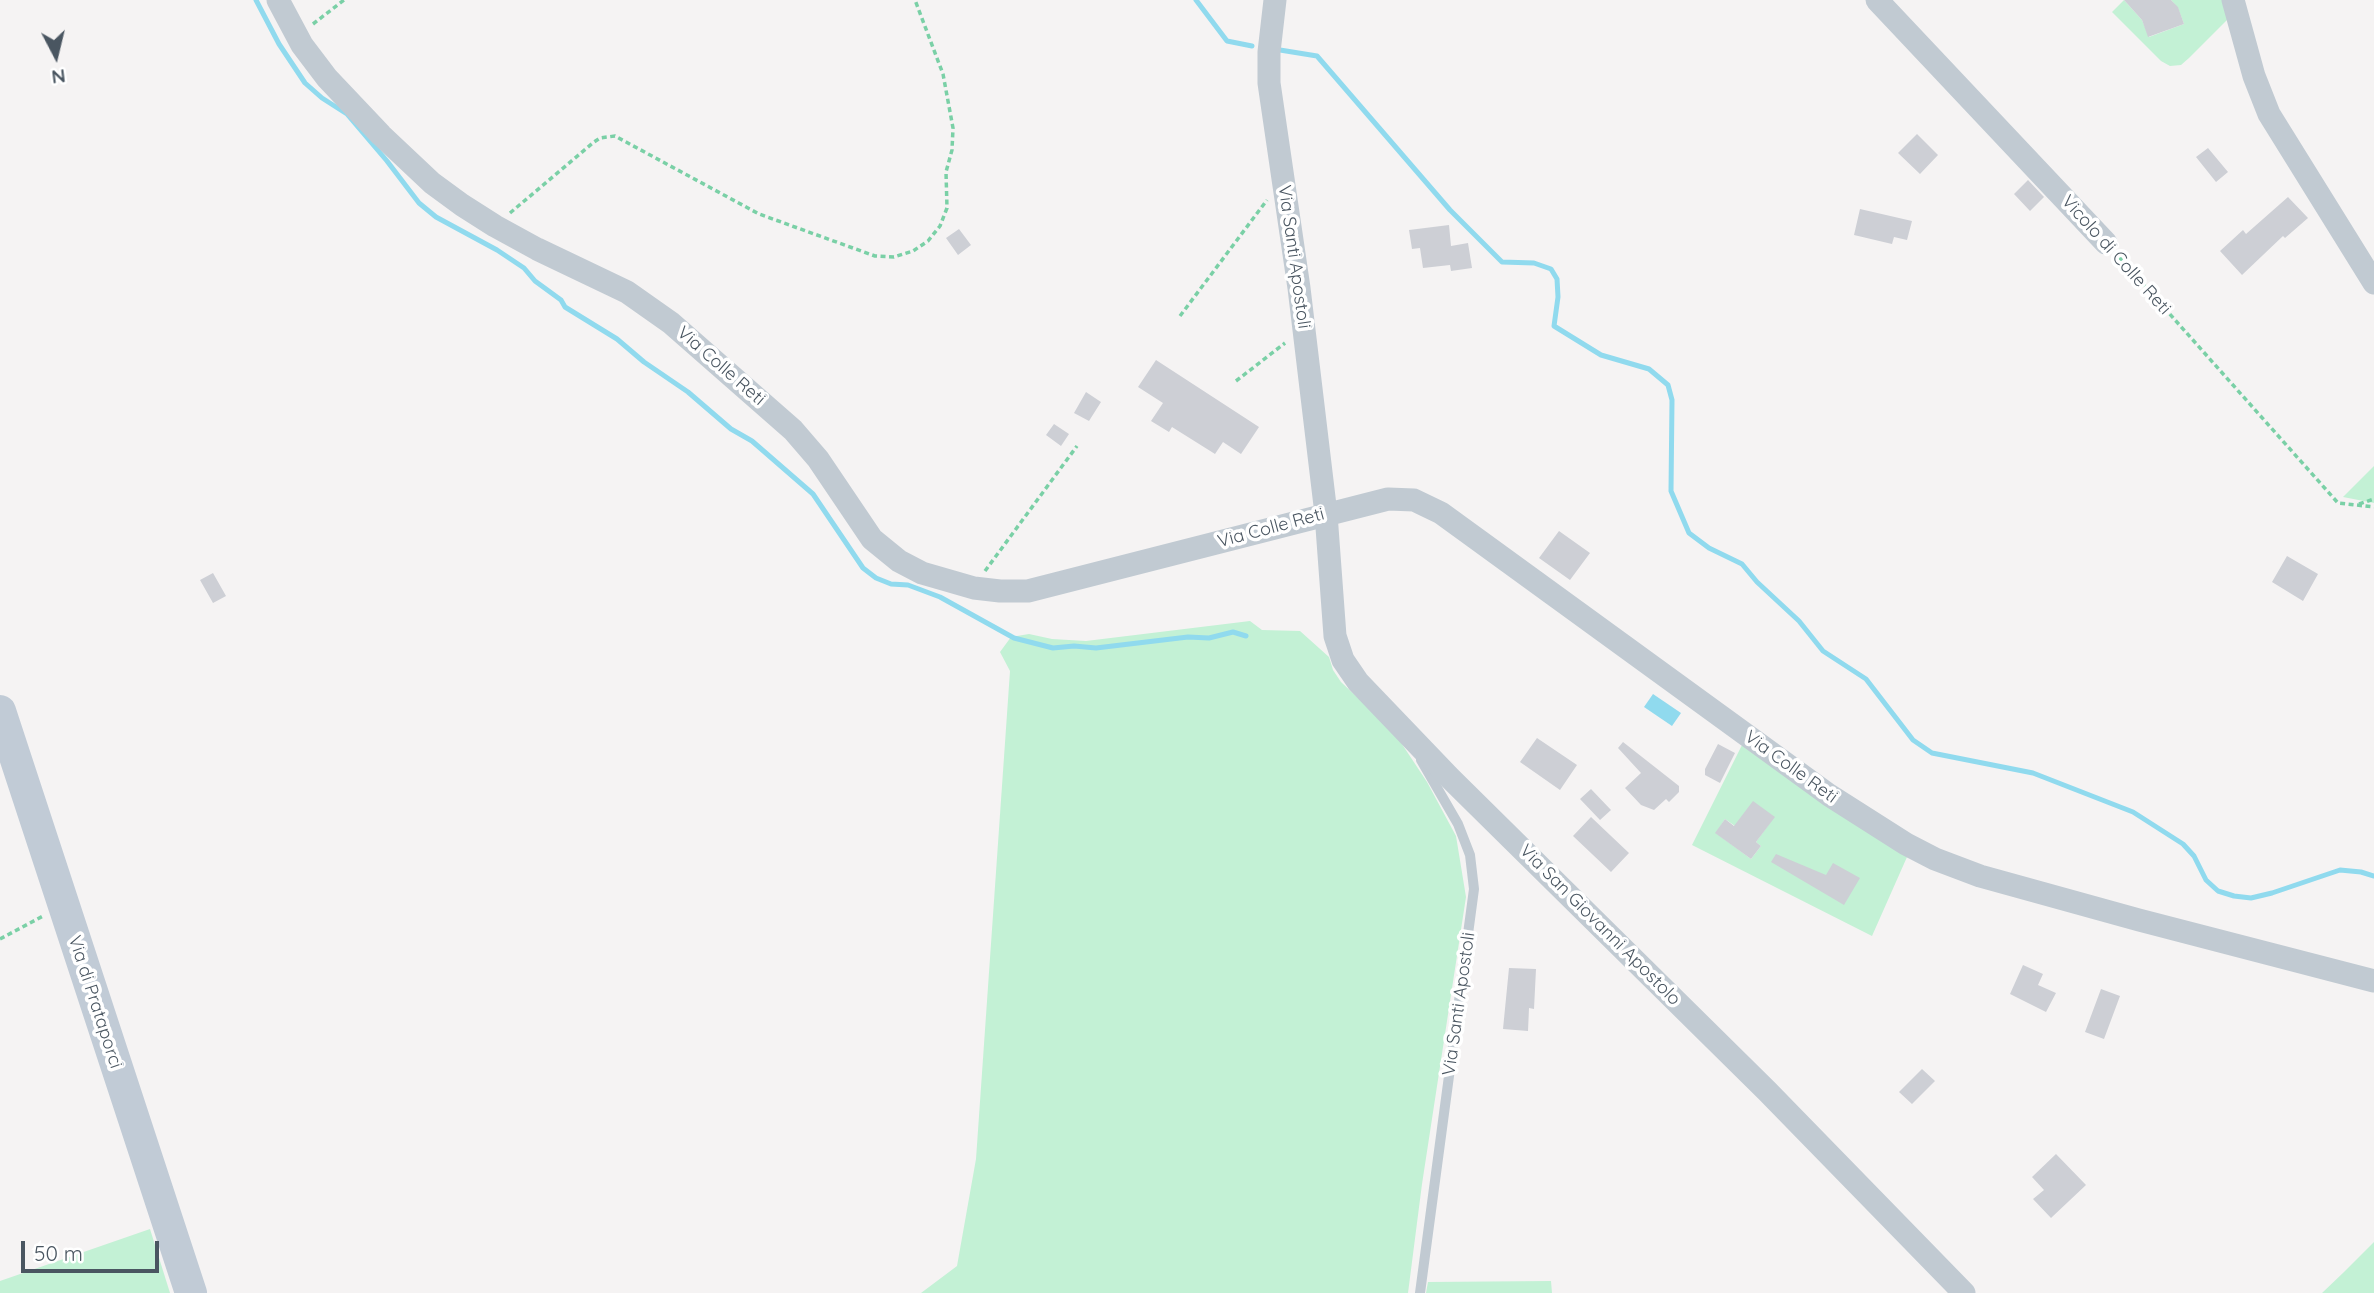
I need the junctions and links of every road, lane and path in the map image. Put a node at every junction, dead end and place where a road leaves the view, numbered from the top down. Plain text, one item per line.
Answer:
1 (278, 0) edge
2 (344, 0) edge
3 (915, 0) edge
4 (1275, 0) edge
5 (1877, 0) edge
6 (2233, 0) edge
7 (298, 36) junction
8 (1284, 186) junction
9 (495, 226) junction
10 (2106, 243) joint
11 (2374, 283) edge
12 (1180, 316) dead end
13 (1304, 330) junction
14 (1236, 381) dead end
15 (1077, 446) dead end
16 (2374, 499) edge
17 (2354, 505) junction
18 (2374, 507) edge
19 (1326, 514) junction
20 (984, 590) junction
21 (0, 711) edge
22 (1404, 731) junction
23 (64, 908) junction
24 (0, 939) edge
25 (2374, 981) edge
26 (191, 1293) edge
27 (1420, 1293) edge
28 (1964, 1293) edge

1 - 7 street, Via Colle Reti
2 - 7 path
3 - 9 path
4 - 8 street, Via Santi Apostoli
5 - 10 street, Vicolo di Colle Reti
6 - 11 street
7 - 9 street, Via Colle Reti
8 - 12 path
8 - 13 street, Via Santi Apostoli
9 - 20 street, Via Colle Reti
10 - 17 path, Vicolo di Colle Reti
13 - 14 path
13 - 19 street, Via Santi Apostoli
15 - 20 path
16 - 17 path
17 - 18 path
19 - 20 street, Via Colle Reti
19 - 22 street, Via San Giovanni Apostolo
19 - 25 street, Via Colle Reti
21 - 23 street, Via di Prataporci
22 - 27 lane, Via Santi Apostoli
22 - 28 street, Via San Giovanni Apostolo
23 - 24 path
23 - 26 street, Via di Prataporci

